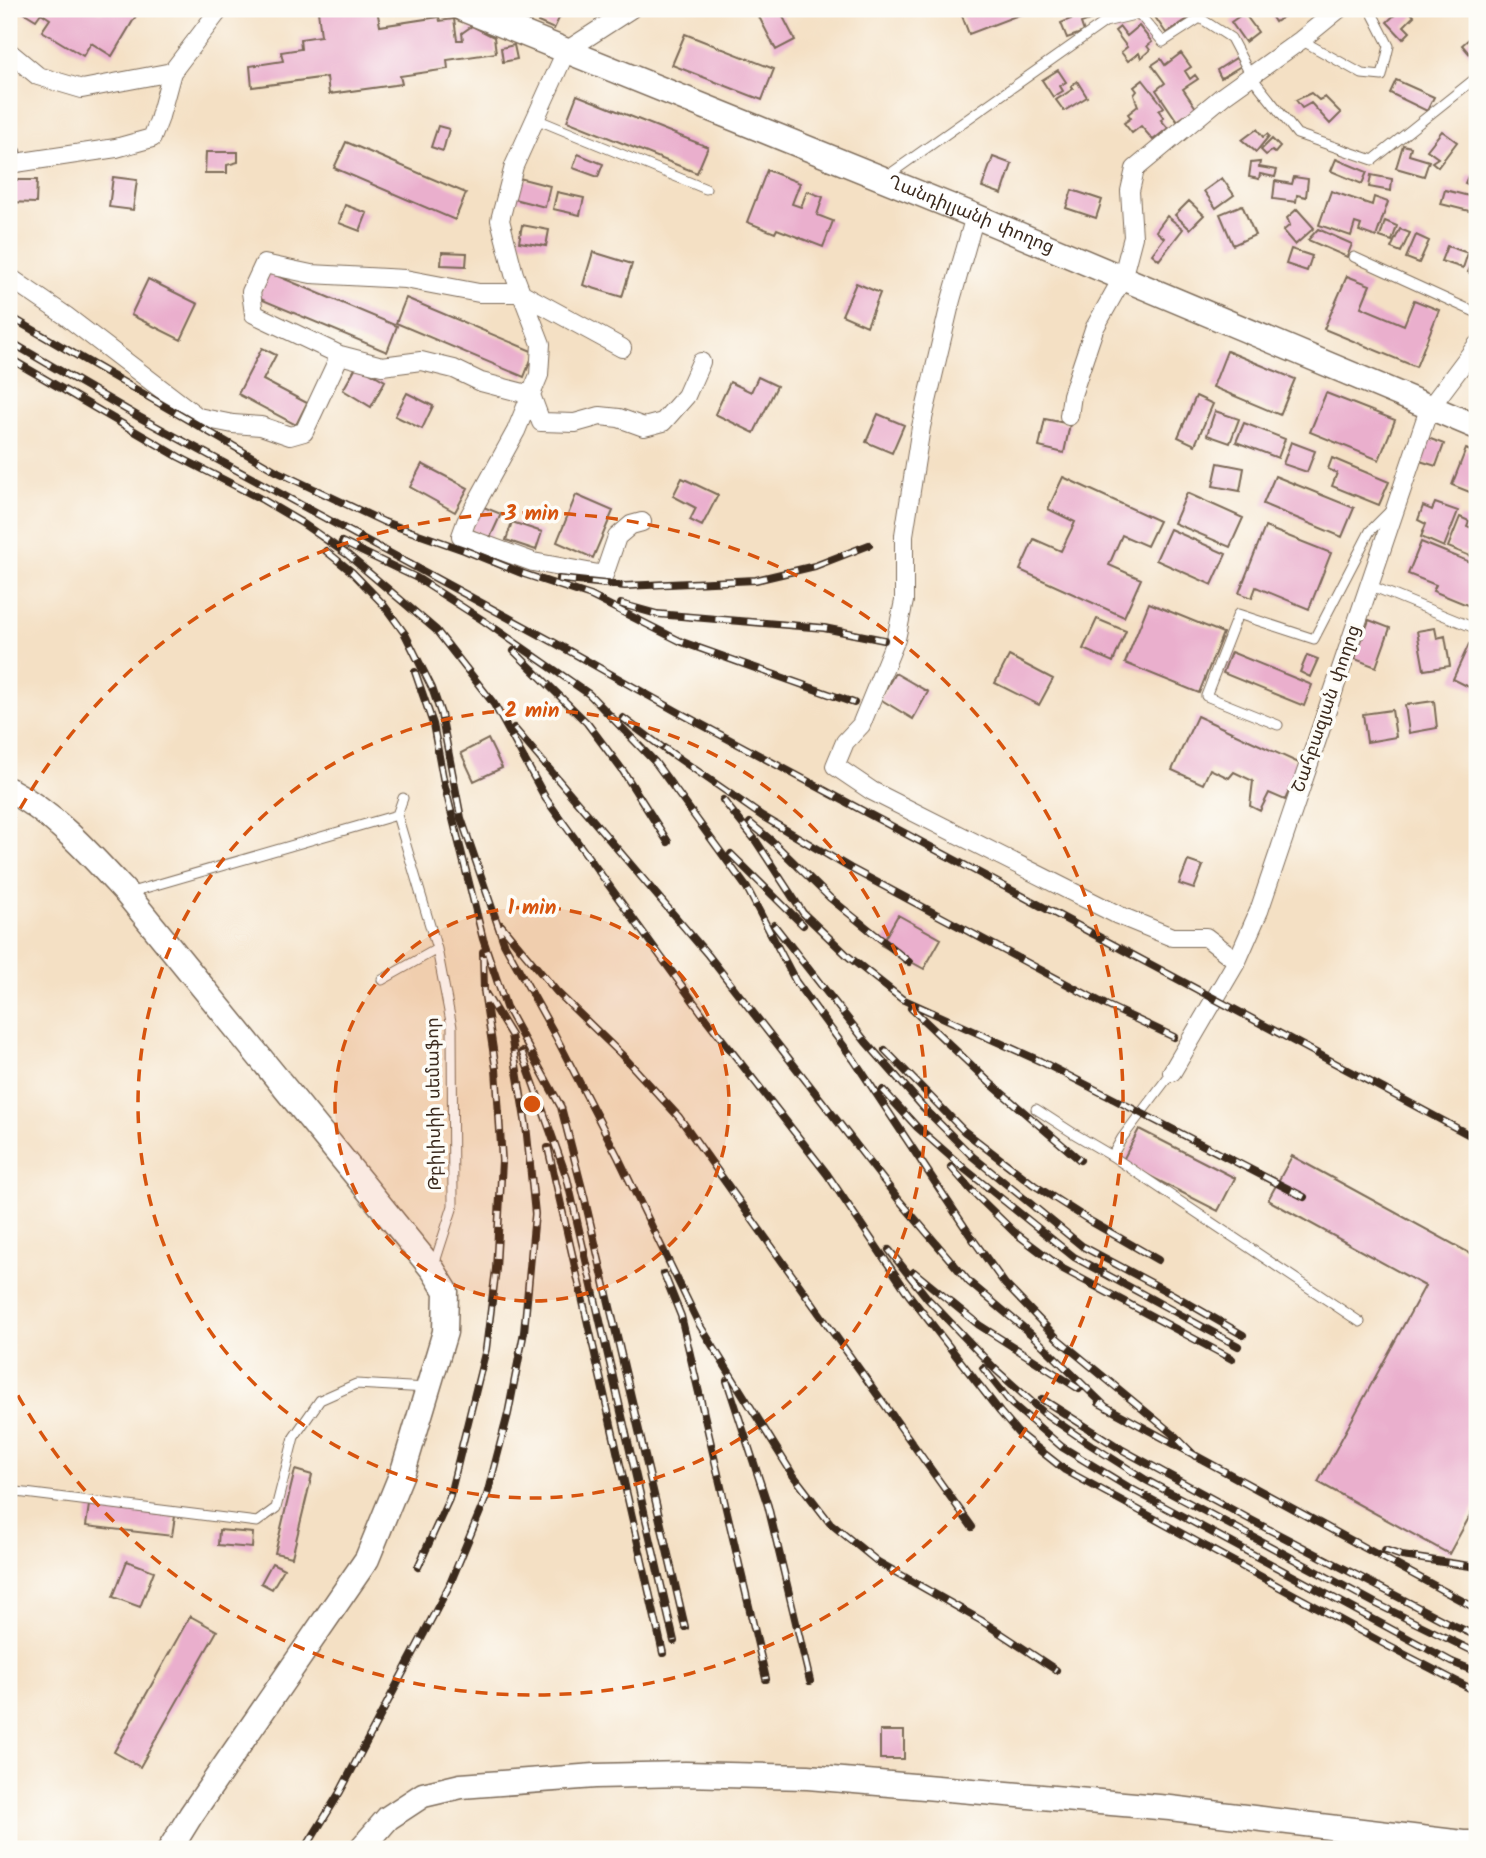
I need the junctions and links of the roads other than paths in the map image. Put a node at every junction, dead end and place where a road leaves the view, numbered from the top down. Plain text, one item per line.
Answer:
1 (220, 9) edge
2 (463, 9) edge
3 (631, 9) edge
4 (1339, 9) edge
5 (1370, 9) edge
6 (1300, 40) junction
7 (566, 51) junction
8 (9, 52) edge
9 (172, 72) junction
10 (1251, 76) junction
11 (1477, 77) edge
12 (536, 119) junction
13 (9, 164) edge
14 (883, 179) junction
15 (706, 189) dead end
16 (975, 216) junction
17 (1354, 257) dead end
18 (9, 277) edge
19 (1122, 279) junction
20 (521, 293) junction
21 (1477, 313) edge
22 (1477, 345) edge
23 (622, 348) dead end
24 (340, 355) junction
25 (701, 362) dead end
26 (531, 395) junction
27 (1429, 409) junction
28 (1069, 416) dead end
29 (1477, 428) edge
30 (1396, 506) junction
31 (642, 522) dead end
32 (1369, 585) junction
33 (1477, 629) edge
34 (1278, 725) dead end
35 (9, 790) edge
36 (403, 798) dead end
37 (397, 815) junction
38 (126, 893) junction
39 (437, 949) junction
40 (1237, 961) junction
41 (382, 980) dead end
42 (1172, 1072) joint
43 (1035, 1109) dead end
44 (1112, 1156) junction
45 (433, 1270) junction
46 (1360, 1322) dead end
47 (429, 1388) junction
48 (9, 1491) edge
49 (1477, 1843) edge
50 (170, 1849) edge
51 (361, 1849) edge

1 - 9 street
2 - 7 street, Ղանդիլյանի փողոց
3 - 7 street
4 - 6 street
5 - 6 lane
6 - 10 street
7 - 12 street
7 - 14 street, Ղանդիլյանի փողոց
8 - 9 street
9 - 13 street
10 - 11 lane
10 - 14 lane
10 - 19 street
12 - 15 lane
12 - 20 street
14 - 16 street, Ղանդիլյանի փողոց
16 - 19 street, Ղանդիլյանի փողոց
16 - 40 street
17 - 21 lane
18 - 24 street
19 - 27 street, Ղանդիլյանի փողոց
19 - 28 street
20 - 23 street
20 - 24 street
20 - 26 street
22 - 27 street, Շահբազյան փողոց
24 - 26 street
25 - 26 street
26 - 31 street
27 - 29 street, Ղանդիլյանի փողոց
27 - 30 street, Շահբազյան փողոց
30 - 32 street, Շահբազյան փողոց
30 - 34 lane
32 - 33 lane
32 - 40 street, Շահբազյան փողոց
35 - 38 street
36 - 37 lane
37 - 38 lane
37 - 39 lane, Թբիլիսիի սեմաֆոր
38 - 45 street
39 - 41 lane
39 - 45 lane, Թբիլիսիի սեմաֆոր
40 - 42 street, Շահբազյան փողոց
42 - 44 lane
43 - 44 lane
44 - 46 lane
45 - 47 street
47 - 48 lane
47 - 50 street
49 - 51 street

